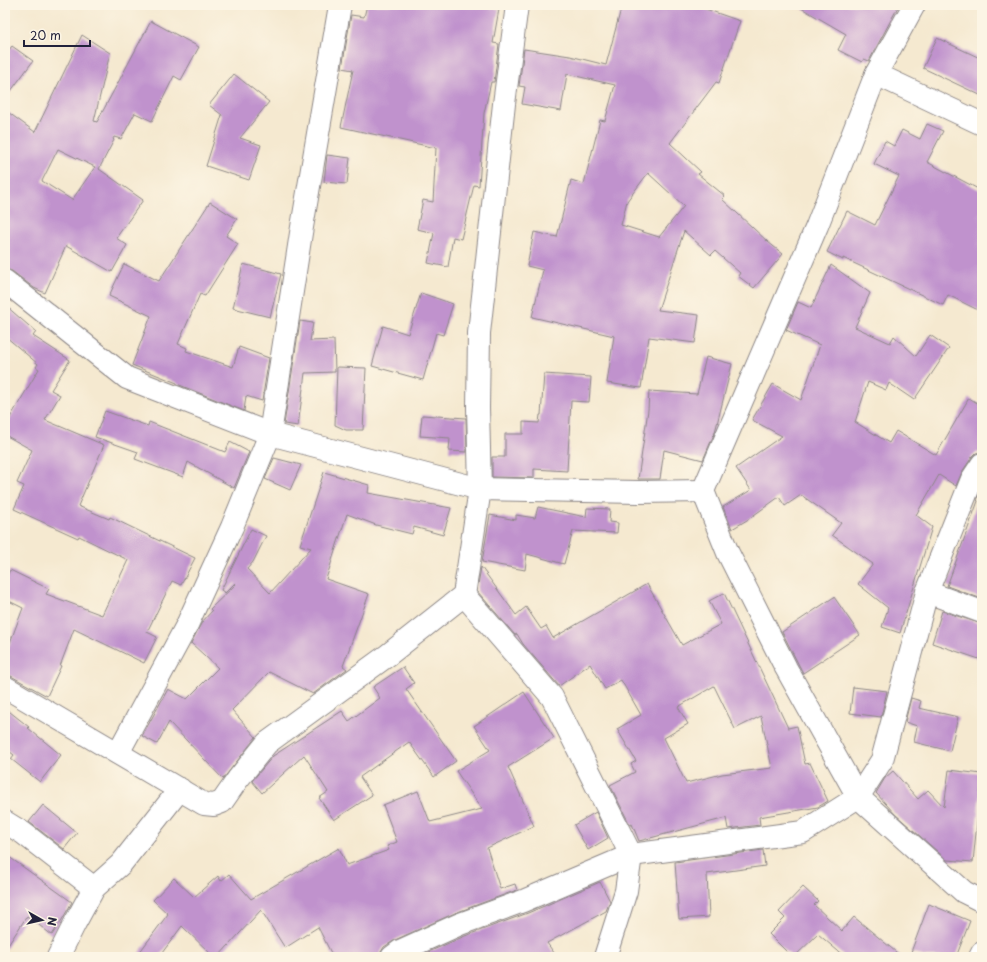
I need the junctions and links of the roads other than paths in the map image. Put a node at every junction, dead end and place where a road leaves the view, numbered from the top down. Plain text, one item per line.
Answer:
1 (340, 5) edge
2 (517, 5) edge
3 (914, 5) edge
4 (876, 74) junction
5 (982, 124) edge
6 (5, 281) edge
7 (270, 434) junction
8 (982, 464) edge
9 (480, 489) junction
10 (703, 491) junction
11 (927, 592) junction
12 (464, 595) junction
13 (982, 612) edge
14 (5, 687) edge
15 (118, 753) junction
16 (180, 789) junction
17 (858, 797) junction
18 (5, 822) edge
19 (631, 855) junction
20 (94, 888) junction
21 (982, 902) edge
22 (982, 953) edge
23 (58, 957) edge
24 (392, 957) edge
25 (605, 957) edge
26 (980, 957) edge

1 - 7 street
2 - 9 street
3 - 4 street
4 - 5 street
4 - 10 street
6 - 7 street
7 - 9 street
7 - 15 street
8 - 11 street
9 - 10 street
9 - 12 street
10 - 17 street
11 - 13 street
11 - 17 street
12 - 16 street
12 - 19 street
14 - 15 street
15 - 16 street
16 - 20 street
17 - 19 street
17 - 21 street
18 - 20 street
19 - 24 street
19 - 25 street
20 - 23 street
22 - 26 street

